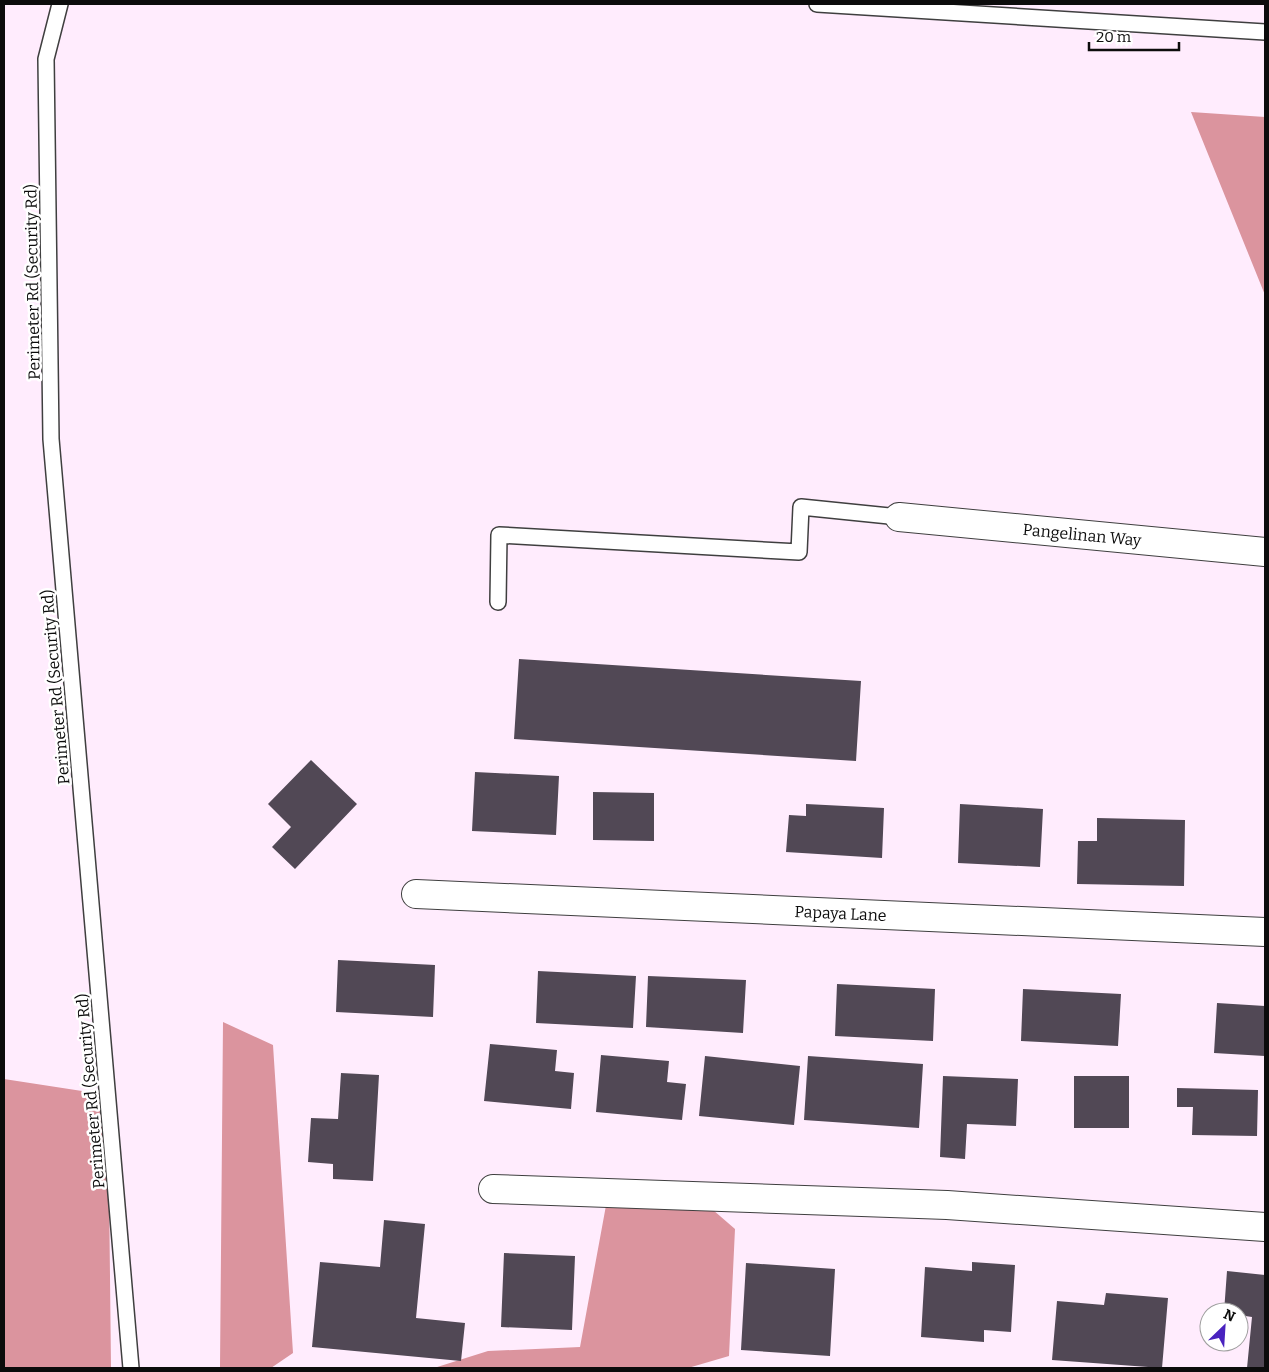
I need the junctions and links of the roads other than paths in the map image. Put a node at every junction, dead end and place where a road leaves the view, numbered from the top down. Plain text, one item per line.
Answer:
1 (60, 4) edge
2 (817, 4) edge
3 (1265, 32) edge
4 (899, 517) joint
5 (1265, 552) edge
6 (498, 602) dead end
7 (416, 894) dead end
8 (1265, 932) edge
9 (493, 1190) dead end
10 (1265, 1227) edge
11 (131, 1368) edge

1 - 11 lane, Perimeter Rd (Security Rd)
2 - 3 lane
4 - 5 street, Pangelinan Way
4 - 6 lane
7 - 8 street, Papaya Lane
9 - 10 street

